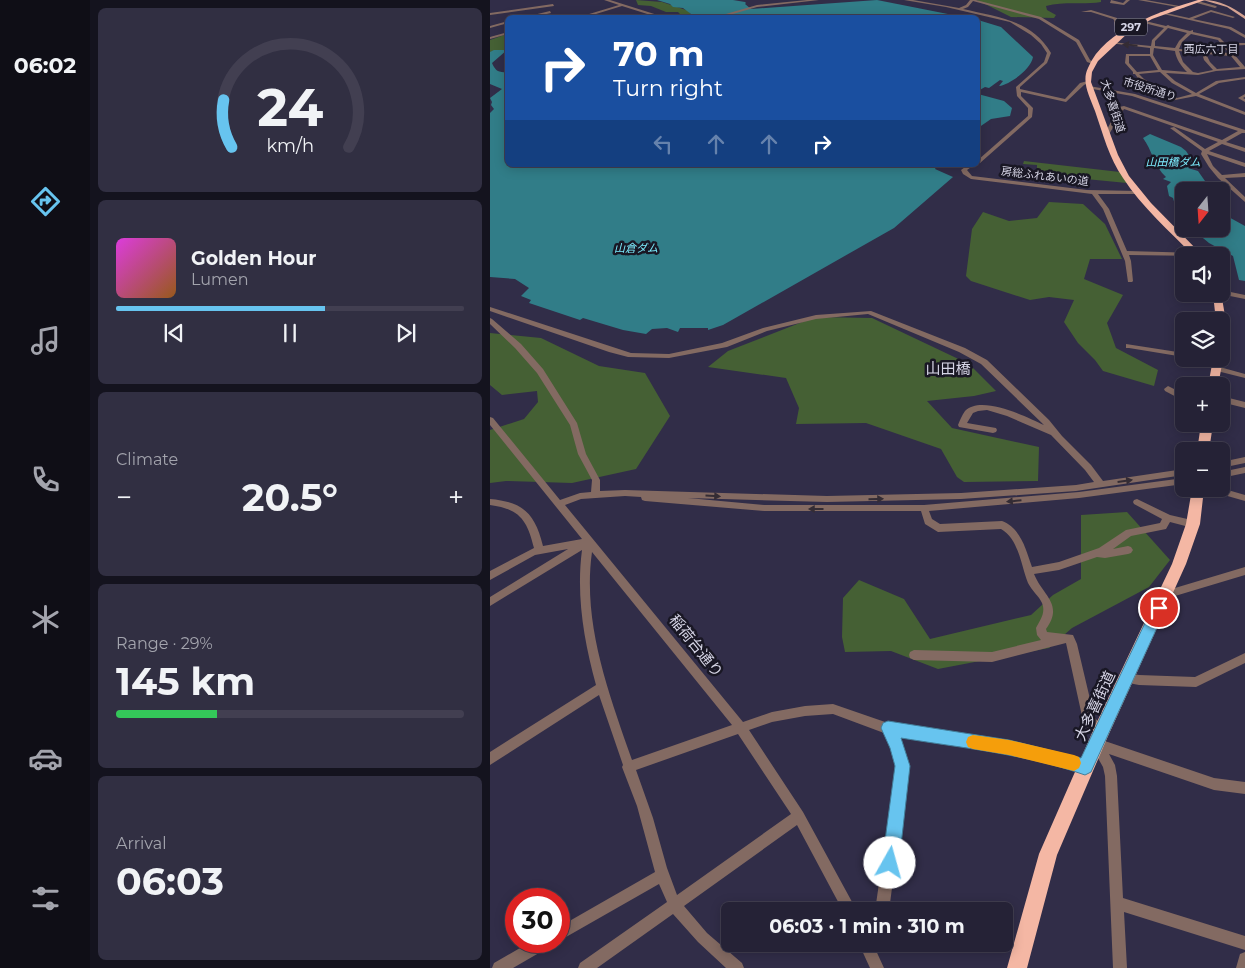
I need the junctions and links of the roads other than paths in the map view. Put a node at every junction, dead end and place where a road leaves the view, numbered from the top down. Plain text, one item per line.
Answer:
1 (549, 0) edge
2 (606, 0) edge
3 (817, 0) edge
4 (906, 0) edge
5 (1113, 0) edge
6 (1128, 0) edge
7 (1141, 0) edge
8 (1221, 0) edge
9 (1149, 1) edge
10 (1202, 1) edge
11 (552, 5) junction
12 (623, 5) junction
13 (1226, 5) junction
14 (1215, 6) dead end
15 (1138, 7) dead end
16 (1183, 7) junction
17 (750, 8) joint
18 (959, 9) junction
19 (550, 12) junction
20 (1083, 12) dead end
21 (1161, 13) junction
22 (490, 14) edge
23 (1240, 14) junction
24 (536, 15) edge
25 (547, 15) edge
26 (588, 15) edge
27 (656, 15) edge
28 (724, 15) edge
29 (1233, 17) junction
30 (1245, 18) edge
31 (1188, 19) junction
32 (1226, 19) dead end
33 (1141, 21) junction
34 (1219, 21) dead end
35 (505, 23) edge
36 (1212, 24) junction
37 (1168, 26) junction
38 (490, 27) edge
39 (1210, 29) dead end
40 (1192, 31) junction
41 (1124, 32) junction
42 (505, 34) edge
43 (1204, 34) junction
44 (1245, 37) edge
45 (505, 38) edge
46 (490, 39) edge
47 (1111, 43) junction
48 (1226, 44) junction
49 (1245, 44) edge
50 (1150, 47) junction
51 (1176, 49) junction
52 (1204, 52) junction
53 (1150, 55) junction
54 (1233, 55) junction
55 (1092, 63) junction
56 (1244, 68) edge
57 (1216, 70) junction
58 (1161, 71) junction
59 (1134, 73) junction
60 (1192, 74) junction
61 (1202, 74) junction
62 (1245, 78) edge
63 (1218, 82) junction
64 (1088, 84) junction
65 (1018, 90) junction
66 (1195, 95) junction
67 (1245, 95) edge
68 (1176, 98) junction
69 (1167, 101) dead end
70 (1245, 101) edge
71 (1159, 104) junction
72 (1141, 112) junction
73 (1245, 114) edge
74 (1161, 121) junction
75 (1244, 130) edge
76 (1106, 135) junction
77 (1222, 142) junction
78 (1245, 150) edge
79 (1205, 151) junction
80 (980, 160) edge
81 (1245, 165) edge
82 (969, 167) edge
83 (1245, 175) edge
84 (1220, 177) junction
85 (1054, 180) dead end
86 (1053, 188) junction
87 (1094, 192) junction
88 (1137, 192) junction
89 (1245, 200) edge
90 (1189, 247) edge
91 (1125, 253) junction
92 (1175, 255) edge
93 (1130, 281) dead end
94 (1230, 295) edge
95 (1245, 297) edge
96 (490, 310) edge
97 (490, 320) edge
98 (1129, 346) dead end
99 (1175, 353) edge
100 (1228, 367) edge
101 (1245, 376) edge
102 (1168, 389) dead end
103 (1175, 393) edge
104 (1230, 401) edge
105 (1245, 405) edge
106 (490, 420) edge
107 (993, 430) dead end
108 (1052, 432) junction
109 (1245, 460) edge
110 (1230, 463) edge
111 (1245, 470) edge
112 (1175, 473) edge
113 (1230, 473) edge
114 (1175, 482) edge
115 (1100, 484) junction
116 (595, 494) junction
117 (1230, 494) edge
118 (1197, 497) edge
119 (1245, 498) edge
120 (857, 499) junction
121 (490, 502) edge
122 (1137, 502) dead end
123 (559, 504) junction
124 (924, 508) junction
125 (857, 509) junction
126 (1168, 518) junction
127 (1193, 524) junction
128 (588, 542) junction
129 (1128, 550) dead end
130 (540, 551) junction
131 (1095, 553) junction
132 (1029, 571) junction
133 (1245, 571) edge
134 (490, 576) edge
135 (1165, 595) junction
136 (490, 602) edge
137 (1069, 638) junction
138 (914, 655) dead end
139 (1245, 658) edge
140 (1127, 678) junction
141 (603, 687) junction
142 (741, 728) junction
143 (888, 728) junction
144 (1099, 737) junction
145 (490, 759) edge
146 (628, 767) junction
147 (1085, 767) junction
148 (1245, 788) edge
149 (799, 816) junction
150 (662, 875) junction
151 (845, 902) edge
152 (883, 902) edge
153 (1118, 903) junction
154 (675, 905) junction
155 (570, 928) edge
156 (1245, 943) edge
157 (870, 952) edge
158 (525, 953) edge
159 (1245, 959) edge
160 (729, 965) edge
161 (499, 968) edge
162 (585, 968) edge
163 (877, 968) edge
164 (1017, 968) edge
165 (1120, 968) edge
166 (1243, 968) edge

1 - 11 street
2 - 12 street
3 - 17 street
4 - 18 street
5 - 6 street
7 - 9 street
7 - 15 street
8 - 13 main road
9 - 16 street
10 - 13 main road
10 - 14 street
10 - 16 highway, 297
11 - 19 street
11 - 22 street
12 - 26 street
12 - 27 street
13 - 23 main road
16 - 21 highway, 297
17 - 28 street
18 - 55 street
18 - 65 street
19 - 24 street
19 - 25 street
20 - 41 street
21 - 31 street
21 - 33 highway, 297
23 - 29 street
23 - 30 main road
29 - 31 street
29 - 32 street
31 - 36 street
33 - 37 street
33 - 41 highway, 297
34 - 36 street
35 - 38 street
36 - 44 street
37 - 40 street
37 - 50 street
39 - 43 street
40 - 43 street
40 - 51 street
41 - 47 highway, 297
42 - 46 street
43 - 48 street
45 - 46 street
50 -> 47 street
47 - 55 highway, 297
48 - 49 street
48 - 52 street
48 - 54 street
50 - 51 street
50 - 53 street
51 - 52 street
51 - 60 street
52 - 54 street
52 - 57 street
53 - 58 street
53 - 59 street
54 - 56 street
55 - 64 highway, 大多喜街道
56 - 57 street
57 - 61 street
58 - 59 street
58 - 60 street
58 - 66 street
59 - 68 street
60 - 61 street
61 - 63 street
62 - 63 street
63 - 66 street
64 - 65 street
64 - 71 street, 市役所通り
64 - 75 street, 市役所通り
64 - 76 highway, 大多喜街道
65 - 80 street, 房総ふれあいの道
66 - 68 street
66 - 73 street
67 - 70 street
68 - 69 street
71 - 72 street
71 - 75 street, 市役所通り
72 - 74 street
72 - 76 street
74 - 77 street
74 - 79 street
75 - 77 street
76 - 88 highway, 大多喜街道
77 - 78 street
77 - 79 street
79 - 81 street
79 - 84 street
82 - 86 street, 房総ふれあいの道
83 - 84 street
84 - 89 street
85 - 86 street
86 - 87 street, 房総ふれあいの道
87 - 88 street, 房総ふれあいの道
87 - 91 street
88 - 90 highway, 大多喜街道
91 - 92 street
91 - 93 street
94 - 95 street
96 - 108 street
97 - 116 street
98 - 99 street
100 - 101 street
102 - 103 street
104 - 105 street
106 - 123 street, 稲荷台通り
107 - 108 street
108 - 115 street
109 - 110 street
111 - 113 street
115 -> 112 street
114 -> 124 street
120 -> 115 street
116 -> 120 street
116 - 123 street
125 -> 116 street
117 - 119 street
118 - 127 highway, 大多喜街道
120 - 125 street
121 - 130 street
122 - 126 street
123 - 128 street, 稲荷台通り
124 - 125 street
124 - 132 street
126 - 127 street
126 - 131 street
127 - 135 highway, 大多喜街道
128 - 130 street
128 - 136 street
128 - 141 street
128 - 142 street, 稲荷台通り
129 - 131 street
130 - 134 street
131 - 132 street
132 - 137 street
133 - 135 street
135 - 140 highway, 大多喜街道
137 - 138 street
137 - 144 street
139 - 140 street
140 - 144 highway, 大多喜街道
141 - 145 street
141 - 146 street
142 - 143 street
142 - 146 street
142 - 149 street, 稲荷台通り
143 - 147 street
143 - 152 street
144 - 147 highway, 大多喜街道
144 - 148 street
144 - 153 street
146 - 150 street
147 - 164 highway, 大多喜街道
149 - 151 street, 稲荷台通り
149 - 154 street
150 - 154 street
150 - 155 street
153 - 156 street
153 - 165 street
154 - 160 street
154 - 162 street
157 - 163 street
158 - 161 street
159 - 166 street

